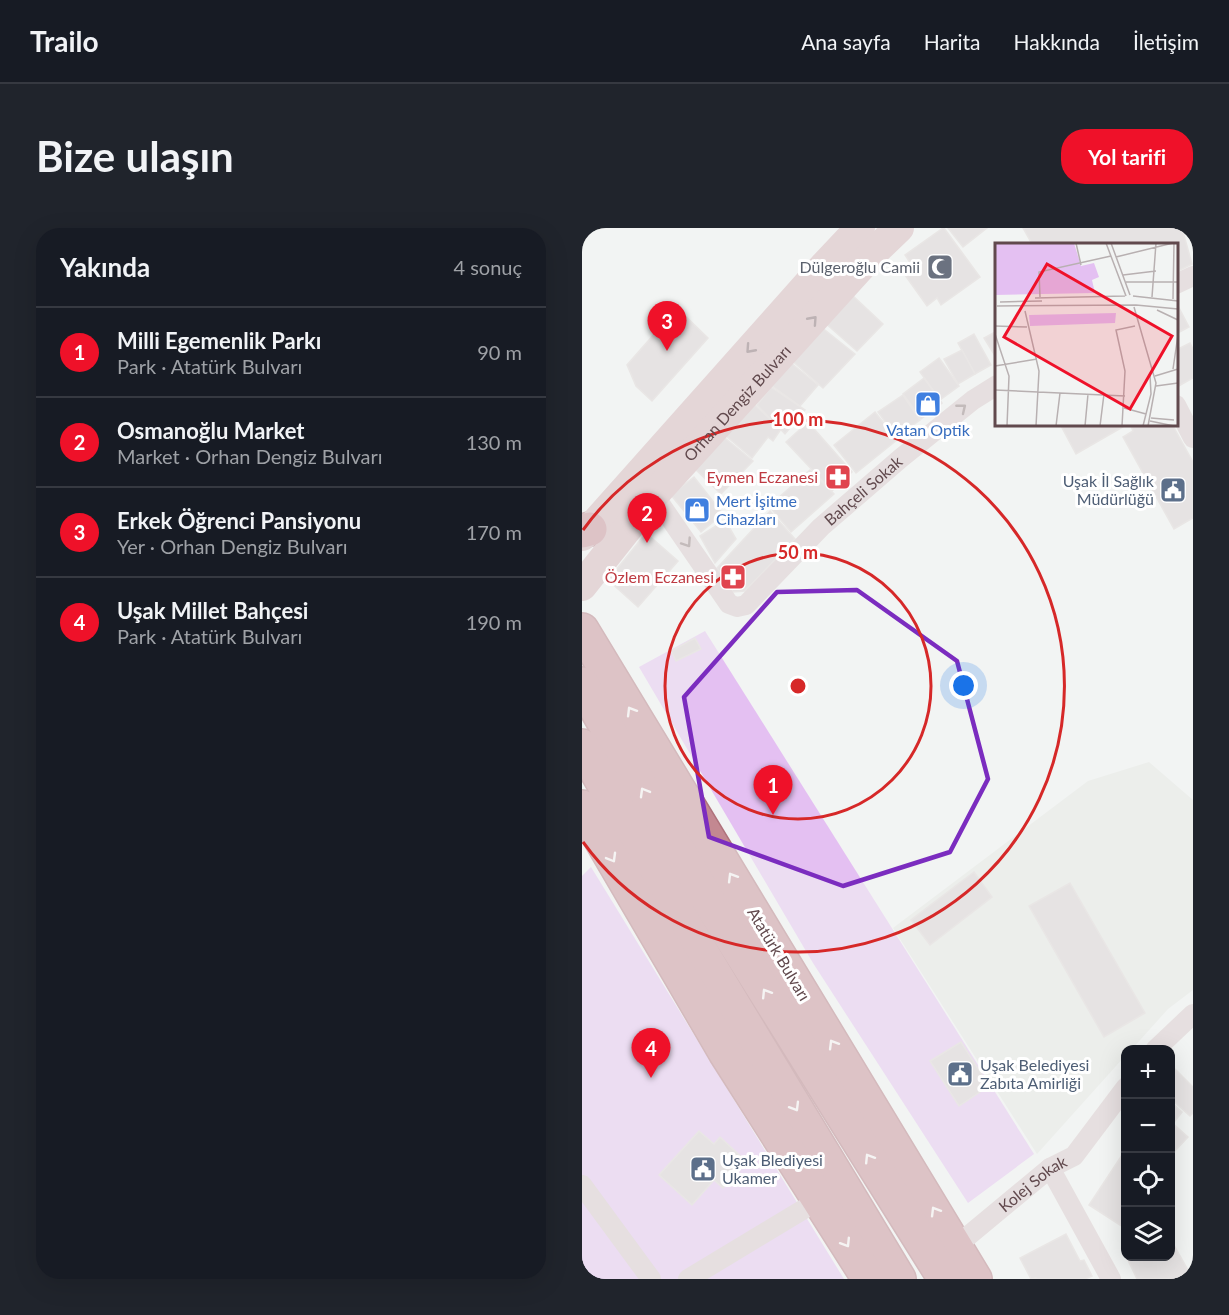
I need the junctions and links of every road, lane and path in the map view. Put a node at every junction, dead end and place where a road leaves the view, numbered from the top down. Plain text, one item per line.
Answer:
1 (860, 228) edge
2 (899, 228) edge
3 (1193, 276) edge
4 (1178, 283) edge
5 (995, 387) edge
6 (1178, 409) edge
7 (1193, 438) edge
8 (654, 495) junction
9 (585, 532) edge
10 (582, 586) edge
11 (582, 630) edge
12 (582, 684) edge
13 (582, 746) edge
14 (582, 807) edge
15 (1193, 1014) edge
16 (1160, 1045) edge
17 (1121, 1092) edge
18 (1050, 1168) junction
19 (582, 1185) edge
20 (819, 1200) junction
21 (956, 1246) junction
22 (651, 1279) edge
23 (688, 1279) edge
24 (869, 1279) edge
25 (898, 1279) edge
26 (945, 1279) edge
27 (975, 1279) edge
28 (1111, 1279) edge

1 -> 9 main road, Orhan Dengiz Bulvarı
8 -> 2 main road, Orhan Dengiz Bulvarı
3 - 4 street
8 -> 5 street, Bahçeli Sokak
6 - 7 street
8 - 10 main road, Orhan Dengiz Bulvarı
21 -> 11 highway, Atatürk Bulvarı
26 -> 12 highway, Atatürk Bulvarı
13 -> 25 highway
14 -> 20 highway
15 - 16 street
17 - 18 street, Kolej Sokak
18 - 21 street, Kolej Sokak
18 - 28 street
19 - 22 street
20 - 23 street
20 -> 24 highway
21 - 27 highway, Atatürk Bulvarı

